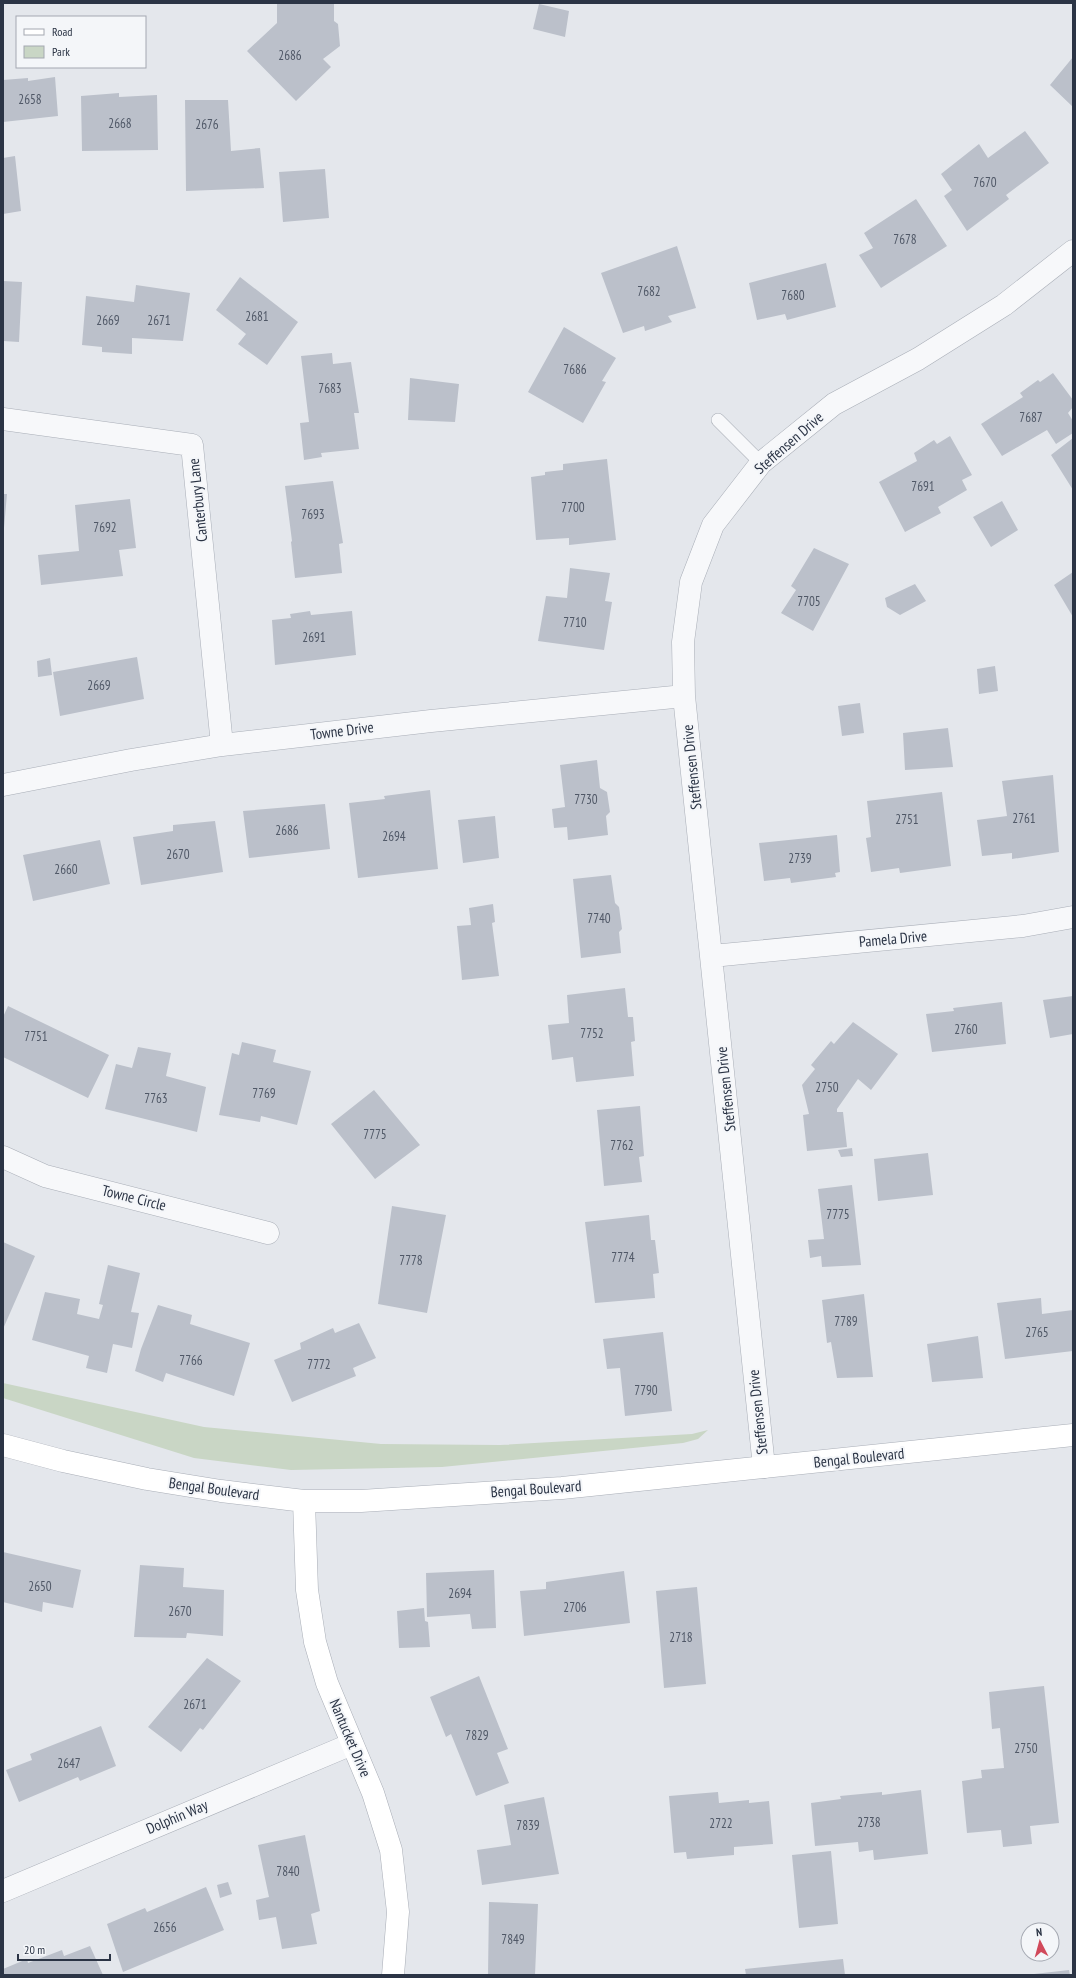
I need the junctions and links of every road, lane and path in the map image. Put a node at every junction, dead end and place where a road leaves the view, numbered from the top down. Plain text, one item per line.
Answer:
1 (1073, 251) edge
2 (3, 419) edge
3 (718, 420) dead end
4 (761, 463) junction
5 (684, 696) junction
6 (222, 745) junction
7 (3, 785) edge
8 (1073, 917) edge
9 (712, 956) junction
10 (3, 1157) edge
11 (268, 1233) dead end
12 (1073, 1436) edge
13 (3, 1444) edge
14 (764, 1467) junction
15 (304, 1501) junction
16 (352, 1744) junction
17 (3, 1891) edge
18 (393, 1975) edge

1 - 4 street, Steffensen Drive
2 - 6 street, Canterbury Lane
3 - 4 lane
4 - 5 street, Steffensen Drive
5 - 6 street, Towne Drive
5 - 9 street, Steffensen Drive
6 - 7 street, Towne Drive
8 - 9 street, Pamela Drive
9 - 14 street, Steffensen Drive
10 - 11 street, Towne Circle
12 - 14 main road, Bengal Boulevard
13 - 15 main road, Bengal Boulevard
14 - 15 main road, Bengal Boulevard
15 - 16 main road, Nantucket Drive
16 - 17 street, Dolphin Way
16 - 18 main road, Nantucket Drive

